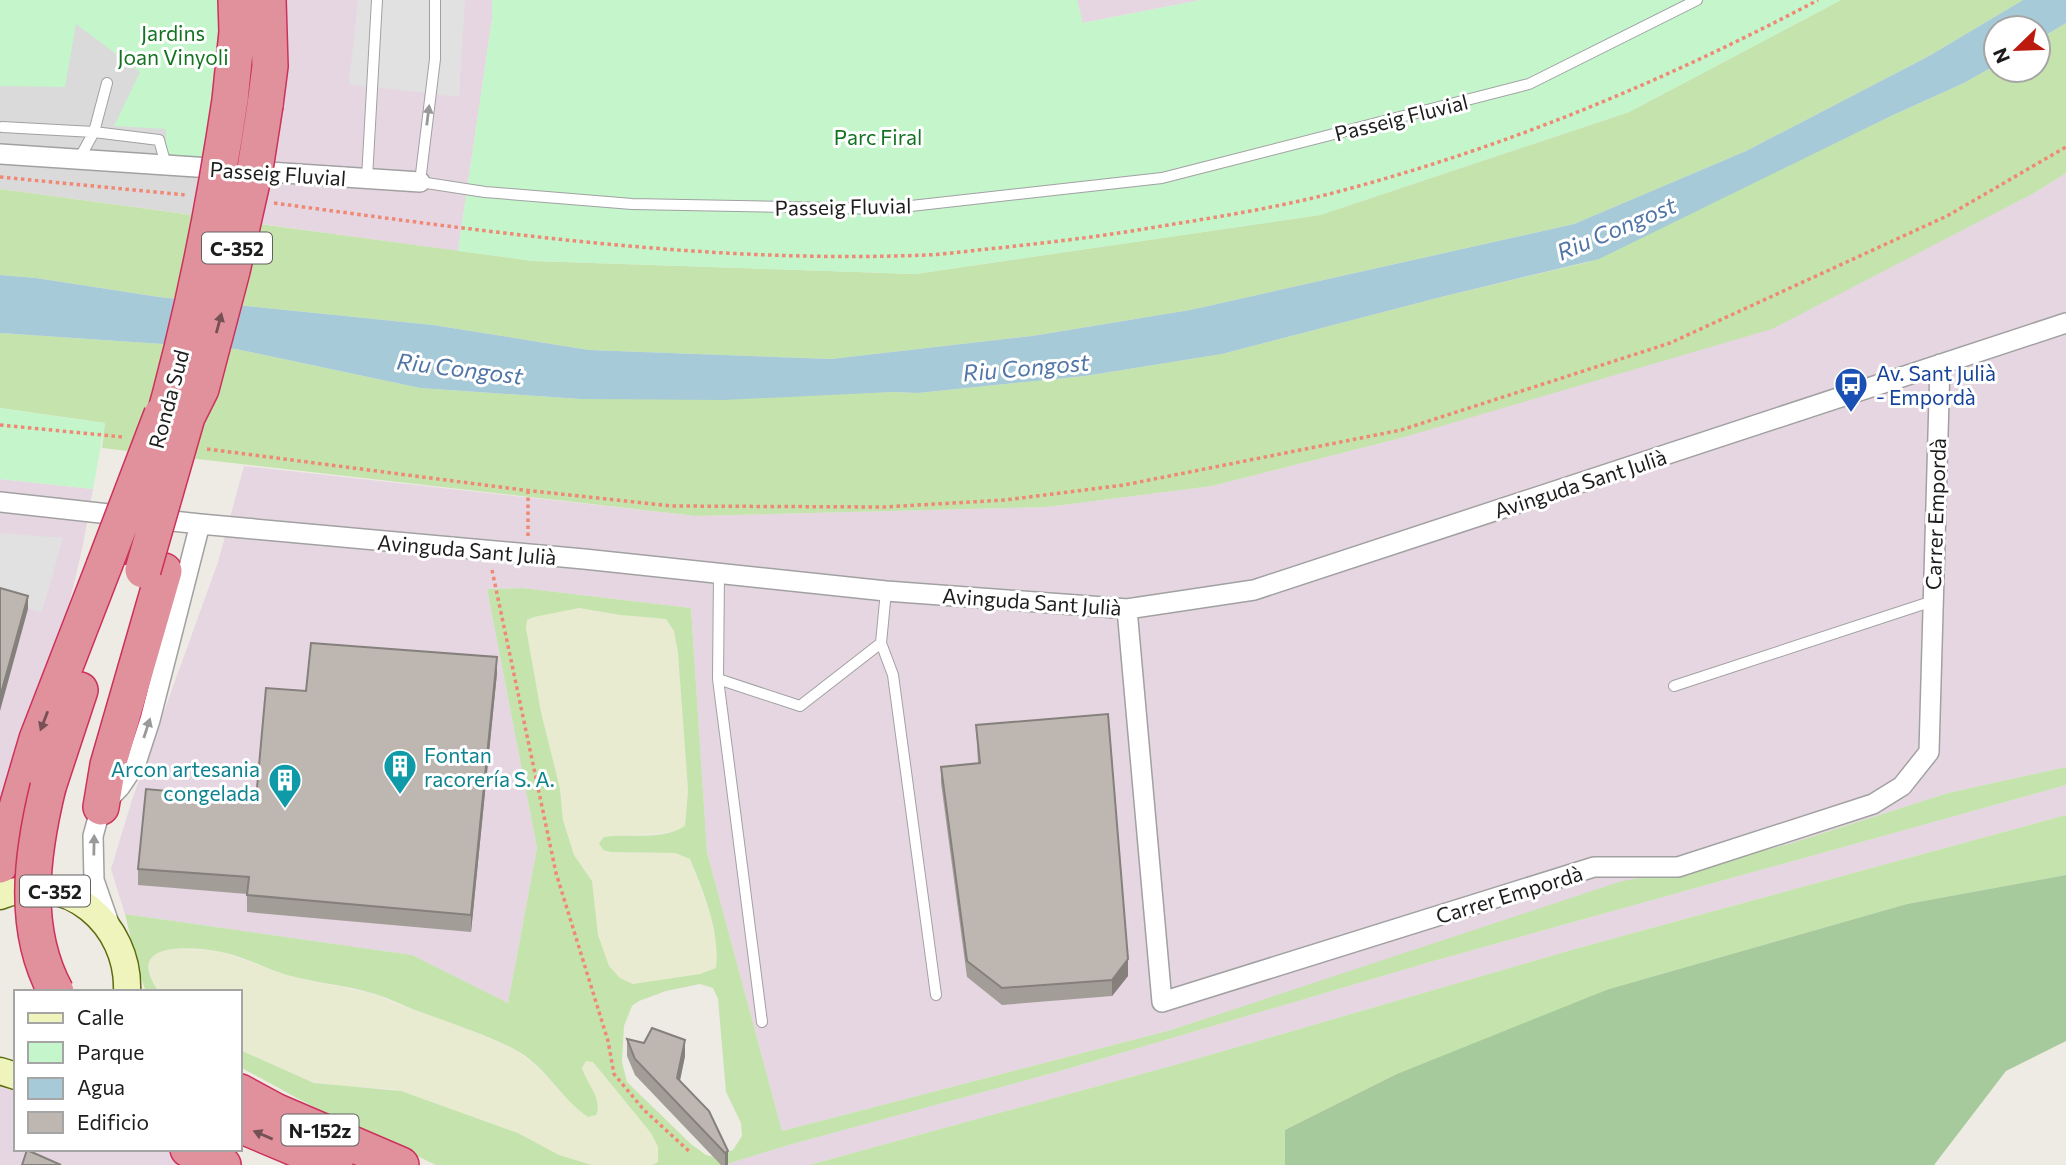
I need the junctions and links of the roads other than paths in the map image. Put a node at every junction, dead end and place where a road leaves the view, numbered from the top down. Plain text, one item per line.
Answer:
1 (236, 0) edge
2 (268, 0) edge
3 (285, 0) edge
4 (377, 0) edge
5 (435, 0) edge
6 (1697, 0) edge
7 (270, 66) junction
8 (107, 83) dead end
9 (2, 127) dead end
10 (93, 132) junction
11 (0, 154) edge
12 (79, 159) junction
13 (166, 165) junction
14 (367, 178) junction
15 (420, 183) junction
16 (2066, 323) edge
17 (1940, 364) junction
18 (190, 380) junction
19 (0, 502) edge
20 (200, 524) junction
21 (133, 568) junction
22 (719, 573) junction
23 (886, 591) junction
24 (1933, 601) junction
25 (1127, 609) junction
26 (881, 643) junction
27 (718, 679) junction
28 (1674, 686) dead end
29 (58, 787) junction
30 (102, 807) junction
31 (0, 865) edge
32 (0, 896) edge
33 (112, 930) junction
34 (55, 990) edge
35 (79, 990) edge
36 (127, 990) edge
37 (936, 995) dead end
38 (762, 1022) dead end
39 (242, 1093) edge
40 (242, 1126) edge
41 (192, 1151) edge
42 (242, 1151) edge
43 (333, 1164) edge
44 (223, 1165) edge
45 (274, 1165) edge
46 (401, 1165) edge

1 - 18 highway, Ronda Sud / C-352, bridge
2 - 7 highway, Ronda Sud / C-352
3 - 7 highway
4 - 14 lane
15 -> 5 lane
6 - 15 lane, Passeig Fluvial
18 -> 7 highway, Ronda Sud / C-352, bridge
8 - 10 lane
9 - 10 lane
10 - 12 lane
10 - 13 lane
11 - 12 street, Passeig Fluvial
12 - 13 street, Passeig Fluvial
13 - 14 street, Passeig Fluvial
14 - 15 street, Passeig Fluvial
16 - 17 street, Avinguda Sant Julià
17 - 24 street, Carrer Empordà
17 - 25 street, Avinguda Sant Julià
18 - 21 highway, bridge
18 - 21 highway
19 - 20 street, Avinguda Sant Julià
20 - 22 street, Avinguda Sant Julià
30 -> 20 street
21 - 29 highway, C-352
21 - 30 highway
21 -> 31 highway
22 - 23 street, Avinguda Sant Julià
22 - 27 lane
23 - 25 street, Avinguda Sant Julià
23 - 26 lane
24 - 25 street, Carrer Empordà
24 - 28 lane
26 - 27 lane
26 - 37 lane
27 - 38 lane
29 - 34 highway, C-352, bridge
29 - 35 highway, C-352
33 -> 30 street
32 - 33 street
33 - 36 street
39 - 46 highway, N-152z
43 -> 40 highway
41 - 44 highway
42 - 45 highway

